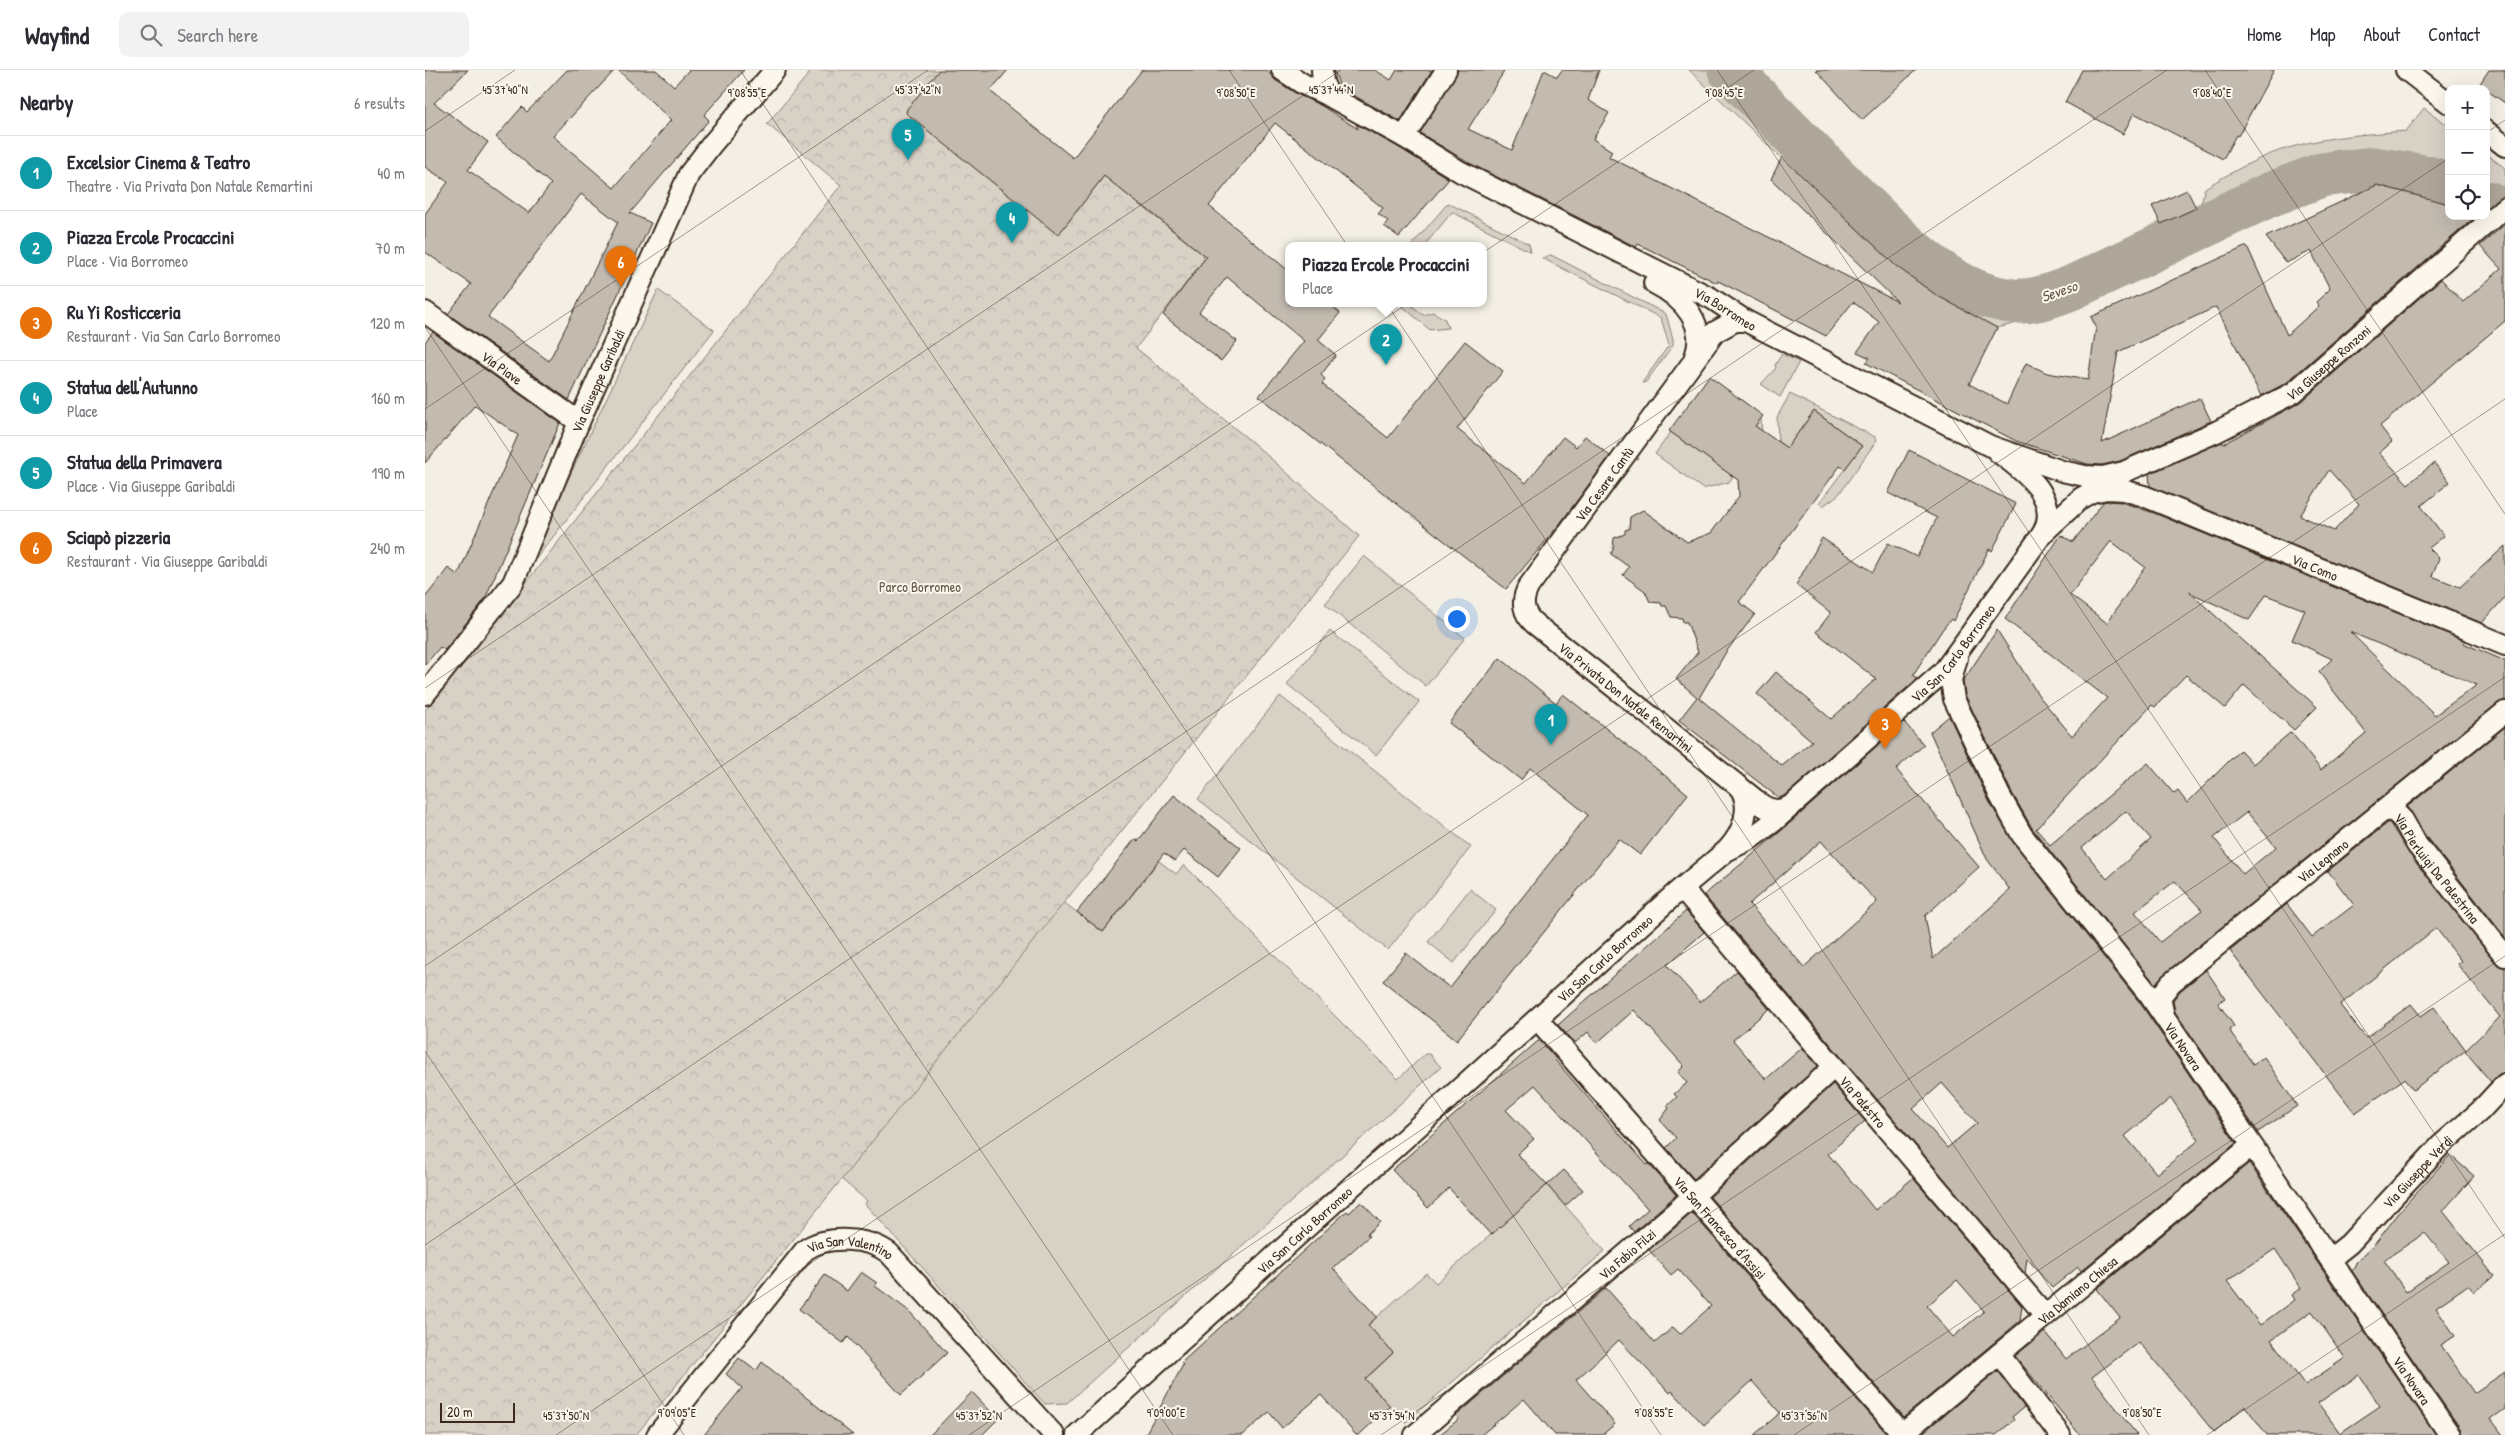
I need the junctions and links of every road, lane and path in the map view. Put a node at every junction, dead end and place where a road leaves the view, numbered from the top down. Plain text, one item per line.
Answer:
1 (775, 70) edge
2 (1322, 70) edge
3 (1446, 70) edge
4 (2406, 70) edge
5 (1298, 74) edge
6 (1329, 96) junction
7 (2445, 99) edge
8 (2490, 134) edge
9 (1404, 137) junction
10 (2505, 146) edge
11 (1461, 172) junction
12 (2505, 207) edge
13 (425, 312) edge
14 (1746, 322) junction
15 (1696, 326) joint
16 (1690, 366) junction
17 (579, 422) junction
18 (1990, 446) junction
19 (2123, 481) junction
20 (2043, 533) junction
21 (1523, 606) joint
22 (2505, 645) edge
23 (1962, 647) junction
24 (425, 694) edge
25 (2505, 712) edge
26 (1736, 783) junction
27 (1794, 804) junction
28 (2385, 811) junction
29 (1726, 851) junction
30 (1682, 888) junction
31 (2505, 956) edge
32 (2165, 1018) junction
33 (1538, 1020) junction
34 (1834, 1067) junction
35 (2505, 1084) edge
36 (2251, 1146) junction
37 (1692, 1195) junction
38 (2330, 1259) junction
39 (2045, 1316) junction
40 (1999, 1354) junction
41 (1902, 1434) edge
42 (657, 1435) edge
43 (1054, 1435) edge
44 (1077, 1435) edge
45 (1415, 1435) edge
46 (2061, 1435) edge
47 (2450, 1435) edge

1 - 17 street, Via Giuseppe Garibaldi
2 - 6 street
3 - 9 street
4 - 7 street
5 - 6 street, Via Borromeo
6 - 9 street, Via Borromeo
8 - 10 street
9 - 11 street, Via Borromeo
11 - 14 street, Via Borromeo
11 - 15 street, Via Borromeo
12 - 19 street, Via Giuseppe Ronzoni
13 - 17 street, Via Piave
14 - 16 street, Via Cesare Cantù
14 - 18 street, Via Borromeo
15 - 16 street, Via Cesare Cantù
16 - 21 street, Via Cesare Cantù
17 - 24 street, Via Giuseppe Garibaldi
18 - 19 street, Via Borromeo
18 - 20 street, Via Borromeo
19 - 20 street, Via San Carlo Borromeo
19 - 22 street, Via Como
20 - 23 street, Via San Carlo Borromeo
21 - 26 street, Via Privata Don Natale Remartini
23 - 27 street, Via San Carlo Borromeo
23 - 32 street, Via Novara
25 - 28 street, Via Legnano
26 - 27 street, Via Privata Don Natale Remartini
26 - 29 street
27 - 29 street, Via San Carlo Borromeo
28 - 31 street, Via Pierluigi Da Palestrina
28 - 32 street, Via Legnano
29 - 30 street, Via San Carlo Borromeo
30 - 33 street, Via San Carlo Borromeo
30 - 34 street, Via Palestro
32 - 36 street, Via Novara
33 - 37 street, Via San Francesco d'Assisi
33 - 44 street, Via San Carlo Borromeo
34 - 37 street, Via Fabio Filzi
34 - 39 street, Via Palestro
35 - 38 street, Via Giuseppe Verdi
36 - 38 street, Via Novara
36 - 39 street, Via Damiano Chiesa
37 - 41 street, Via San Francesco d'Assisi
37 - 45 street, Via Fabio Filzi
38 - 47 street, Via Novara
39 - 40 street, Via Damiano Chiesa
40 - 41 street, Via Damiano Chiesa
40 - 46 street
42 - 43 street, Via San Valentino

